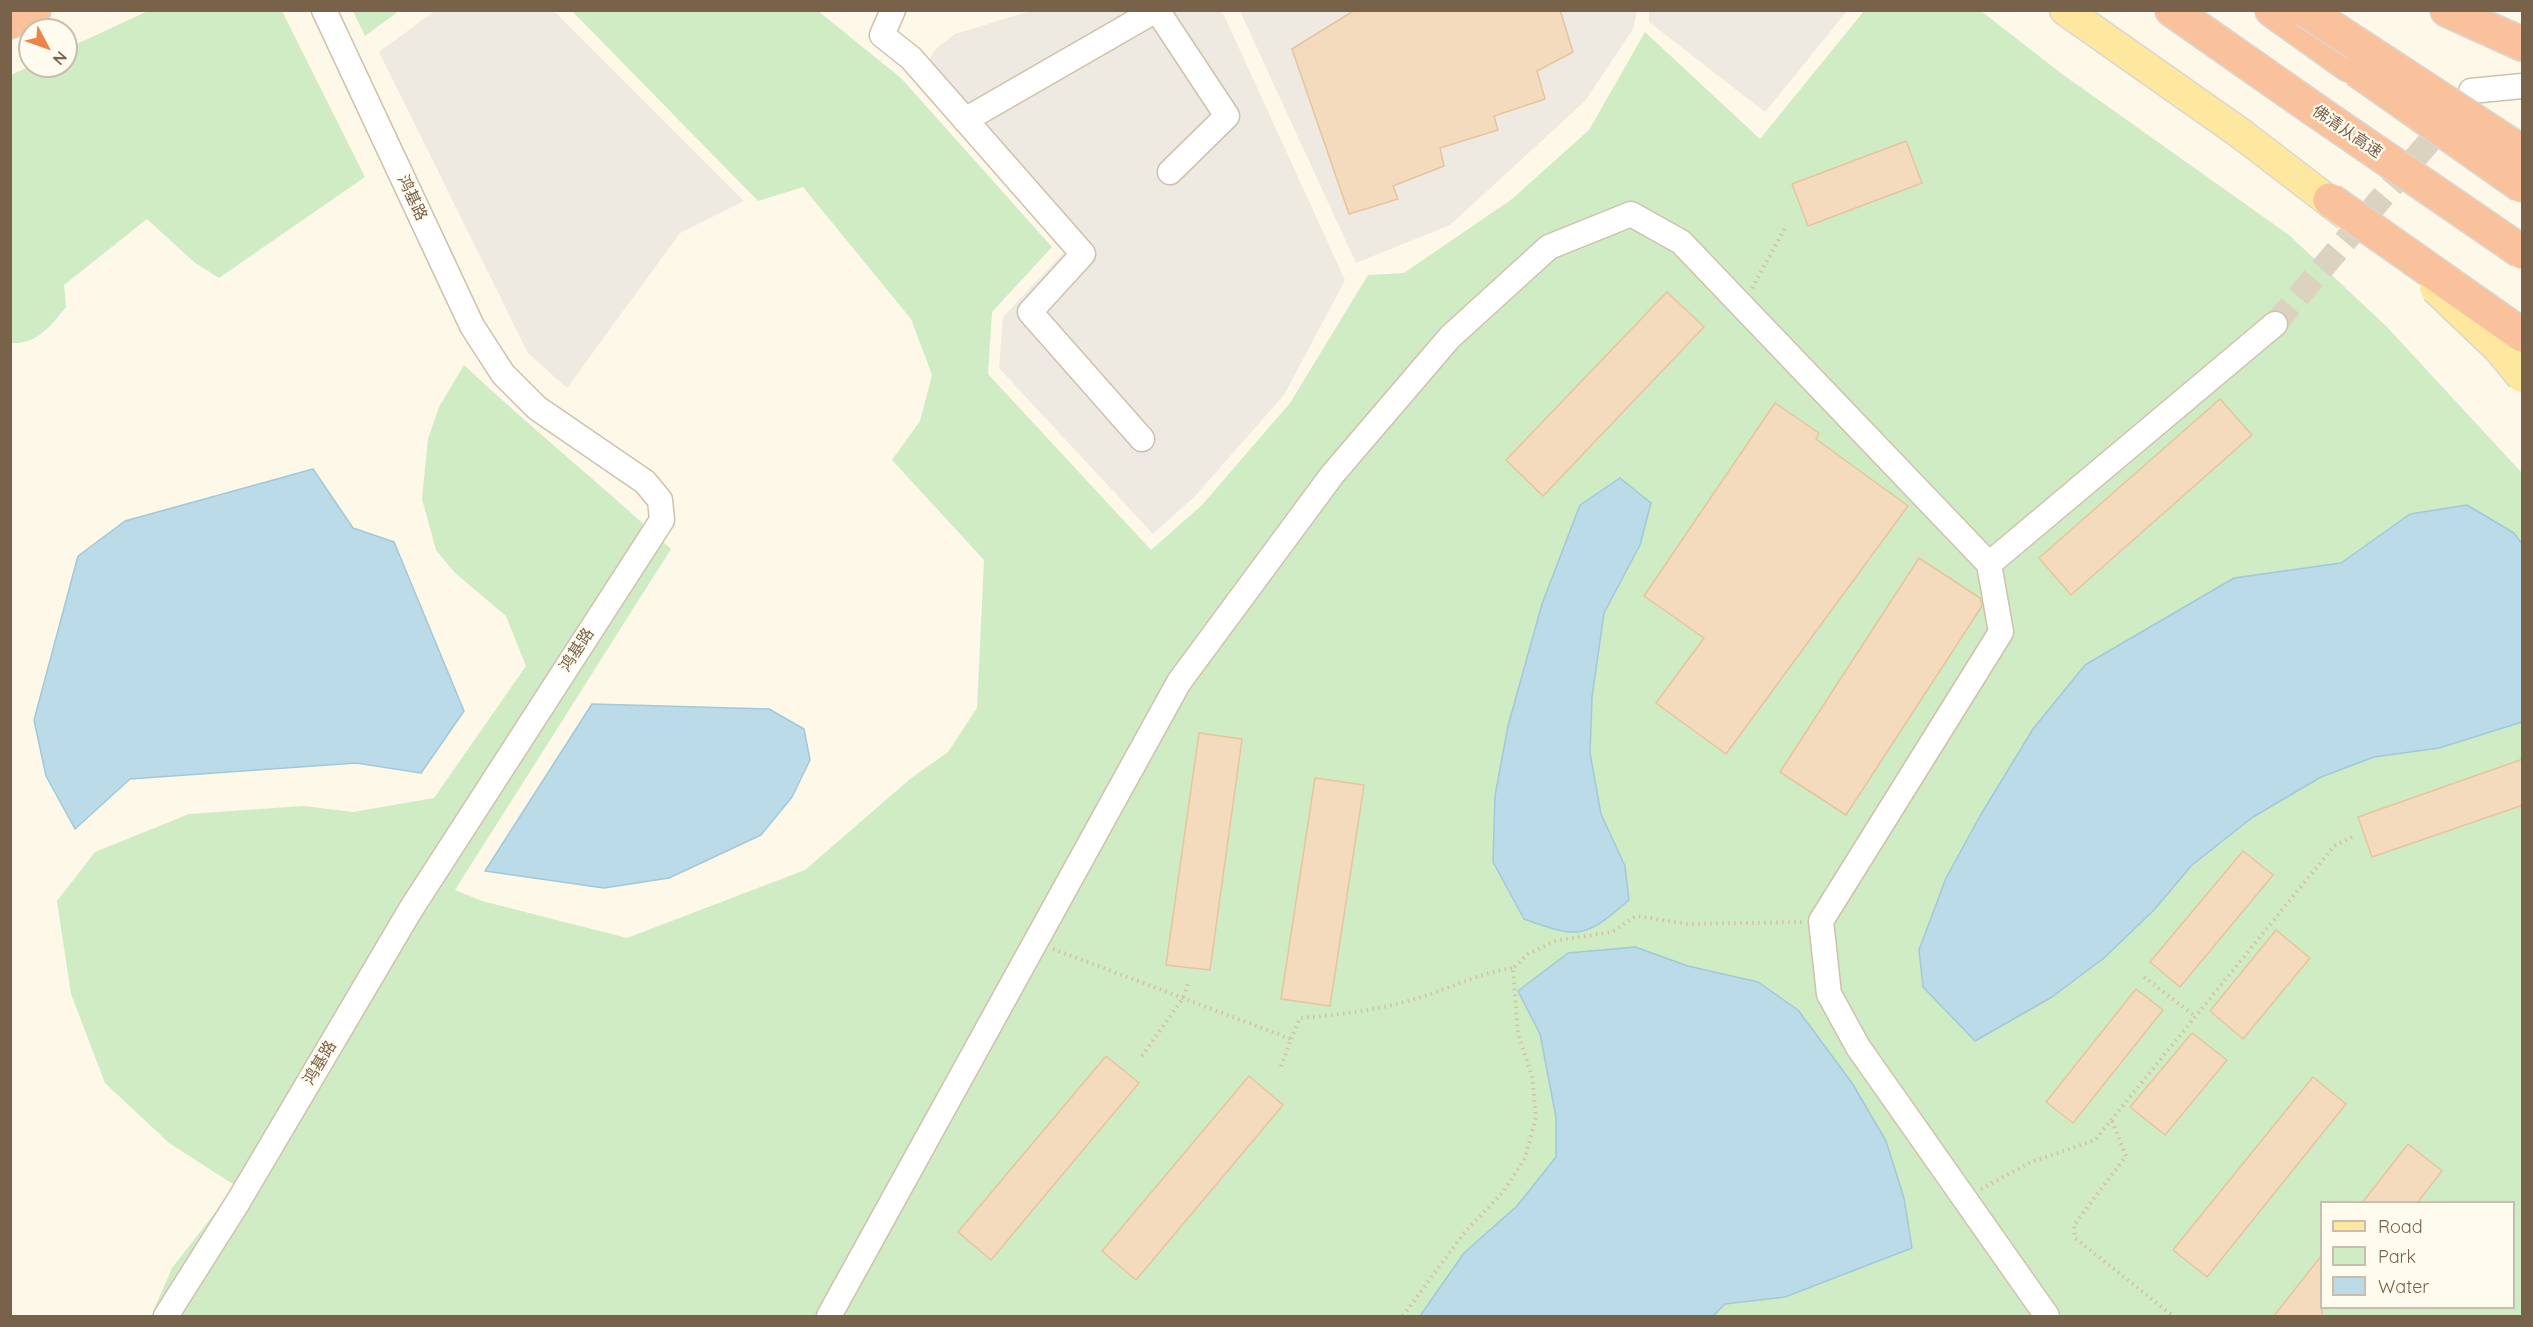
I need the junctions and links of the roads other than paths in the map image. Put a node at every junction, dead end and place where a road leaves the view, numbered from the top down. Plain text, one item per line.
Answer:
1 (34, 10) edge
2 (324, 10) edge
3 (893, 10) edge
4 (1157, 10) edge
5 (2066, 10) edge
6 (2172, 10) edge
7 (2272, 10) edge
8 (2305, 10) edge
9 (2447, 10) edge
10 (10, 22) edge
11 (2523, 44) edge
12 (2523, 86) edge
13 (2471, 91) dead end
14 (965, 120) junction
15 (2523, 152) edge
16 (1170, 172) dead end
17 (2523, 186) edge
18 (2330, 200) junction
19 (2523, 252) edge
20 (2276, 324) tunnel mouth
21 (2523, 335) edge
22 (2523, 377) edge
23 (1142, 439) dead end
24 (1989, 564) junction
25 (166, 1317) edge
26 (829, 1317) edge
27 (2048, 1317) edge

1 - 10 highway
2 - 25 street, 鸿基路
3 - 14 street
4 - 14 street
4 - 16 street
5 - 18 main road, bridge
6 - 19 highway, 佛清从高速, bridge
7 - 17 highway, bridge
8 - 15 highway, bridge
9 - 11 highway
12 - 13 street
14 - 23 street
18 - 21 highway, bridge
18 - 22 main road, bridge
20 - 24 street
24 - 26 street
24 - 27 street

